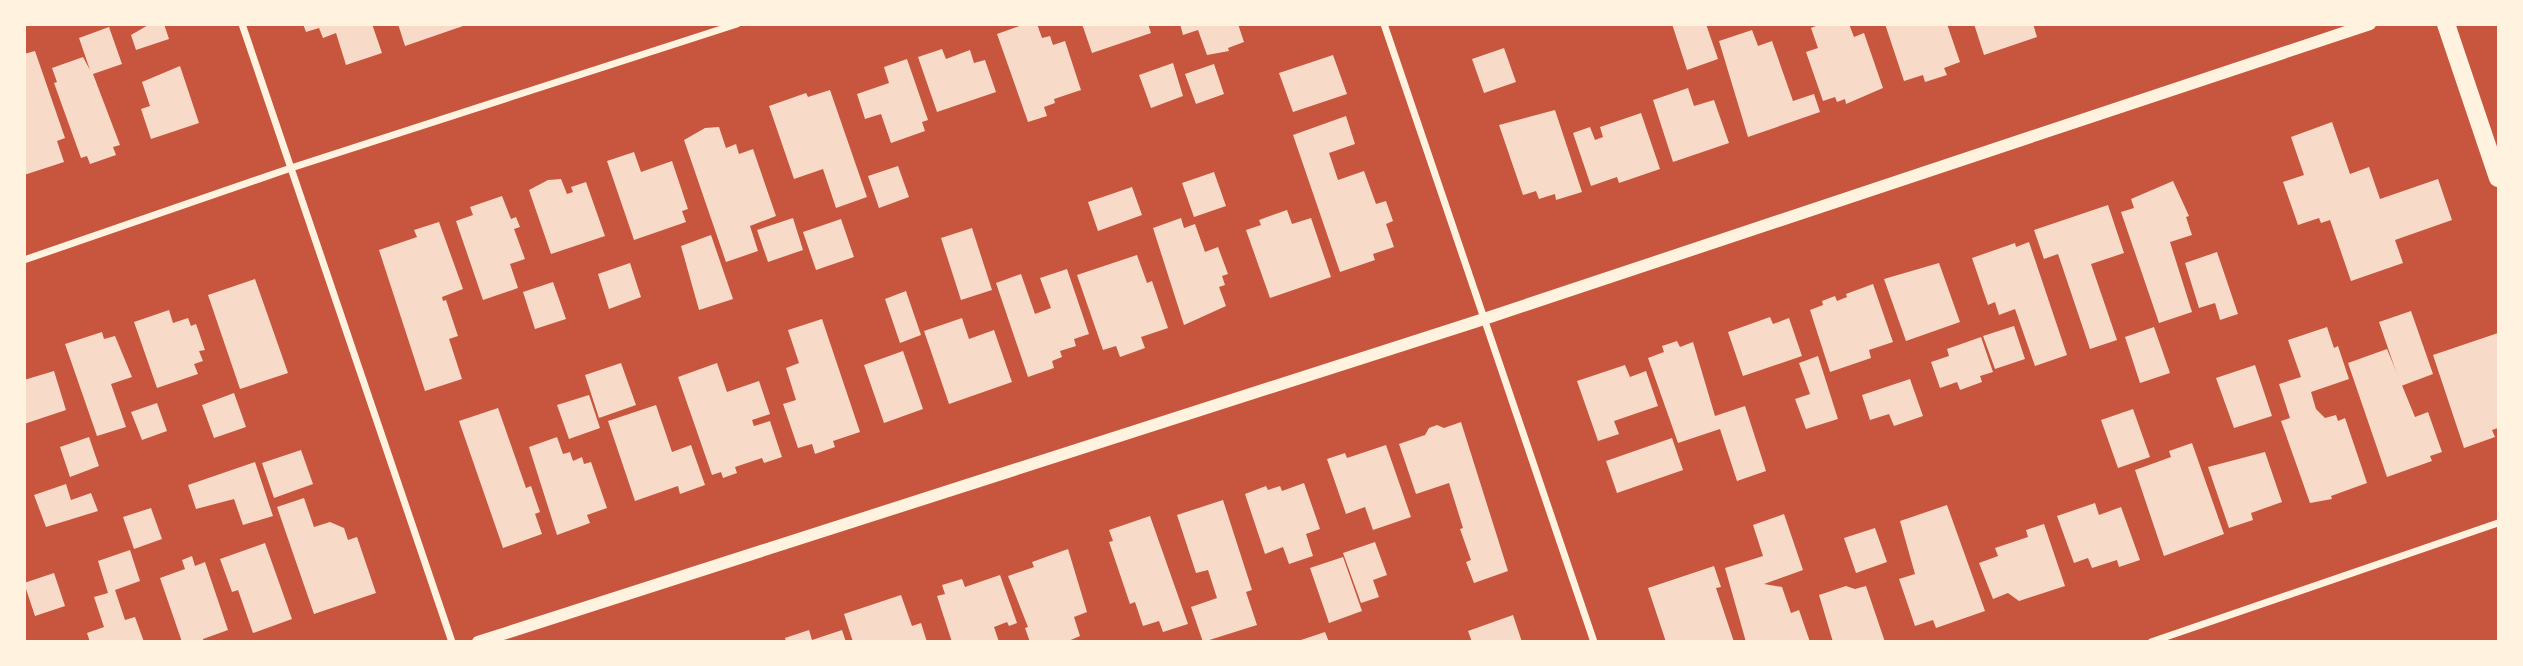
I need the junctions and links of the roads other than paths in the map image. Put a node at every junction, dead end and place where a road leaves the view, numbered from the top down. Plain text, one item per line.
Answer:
1 (242, 24) edge
2 (737, 24) edge
3 (1384, 24) edge
4 (2370, 24) edge
5 (2446, 24) edge
6 (291, 168) junction
7 (2498, 178) edge
8 (24, 260) edge
9 (1485, 319) junction
10 (2498, 523) edge
11 (452, 642) edge
12 (478, 642) edge
13 (1594, 642) edge
14 (2151, 642) edge

1 - 6 street
2 - 6 street
3 - 9 street
4 - 9 street
5 - 7 main road
6 - 8 street
6 - 11 street
9 - 12 street
9 - 13 street
10 - 14 street

